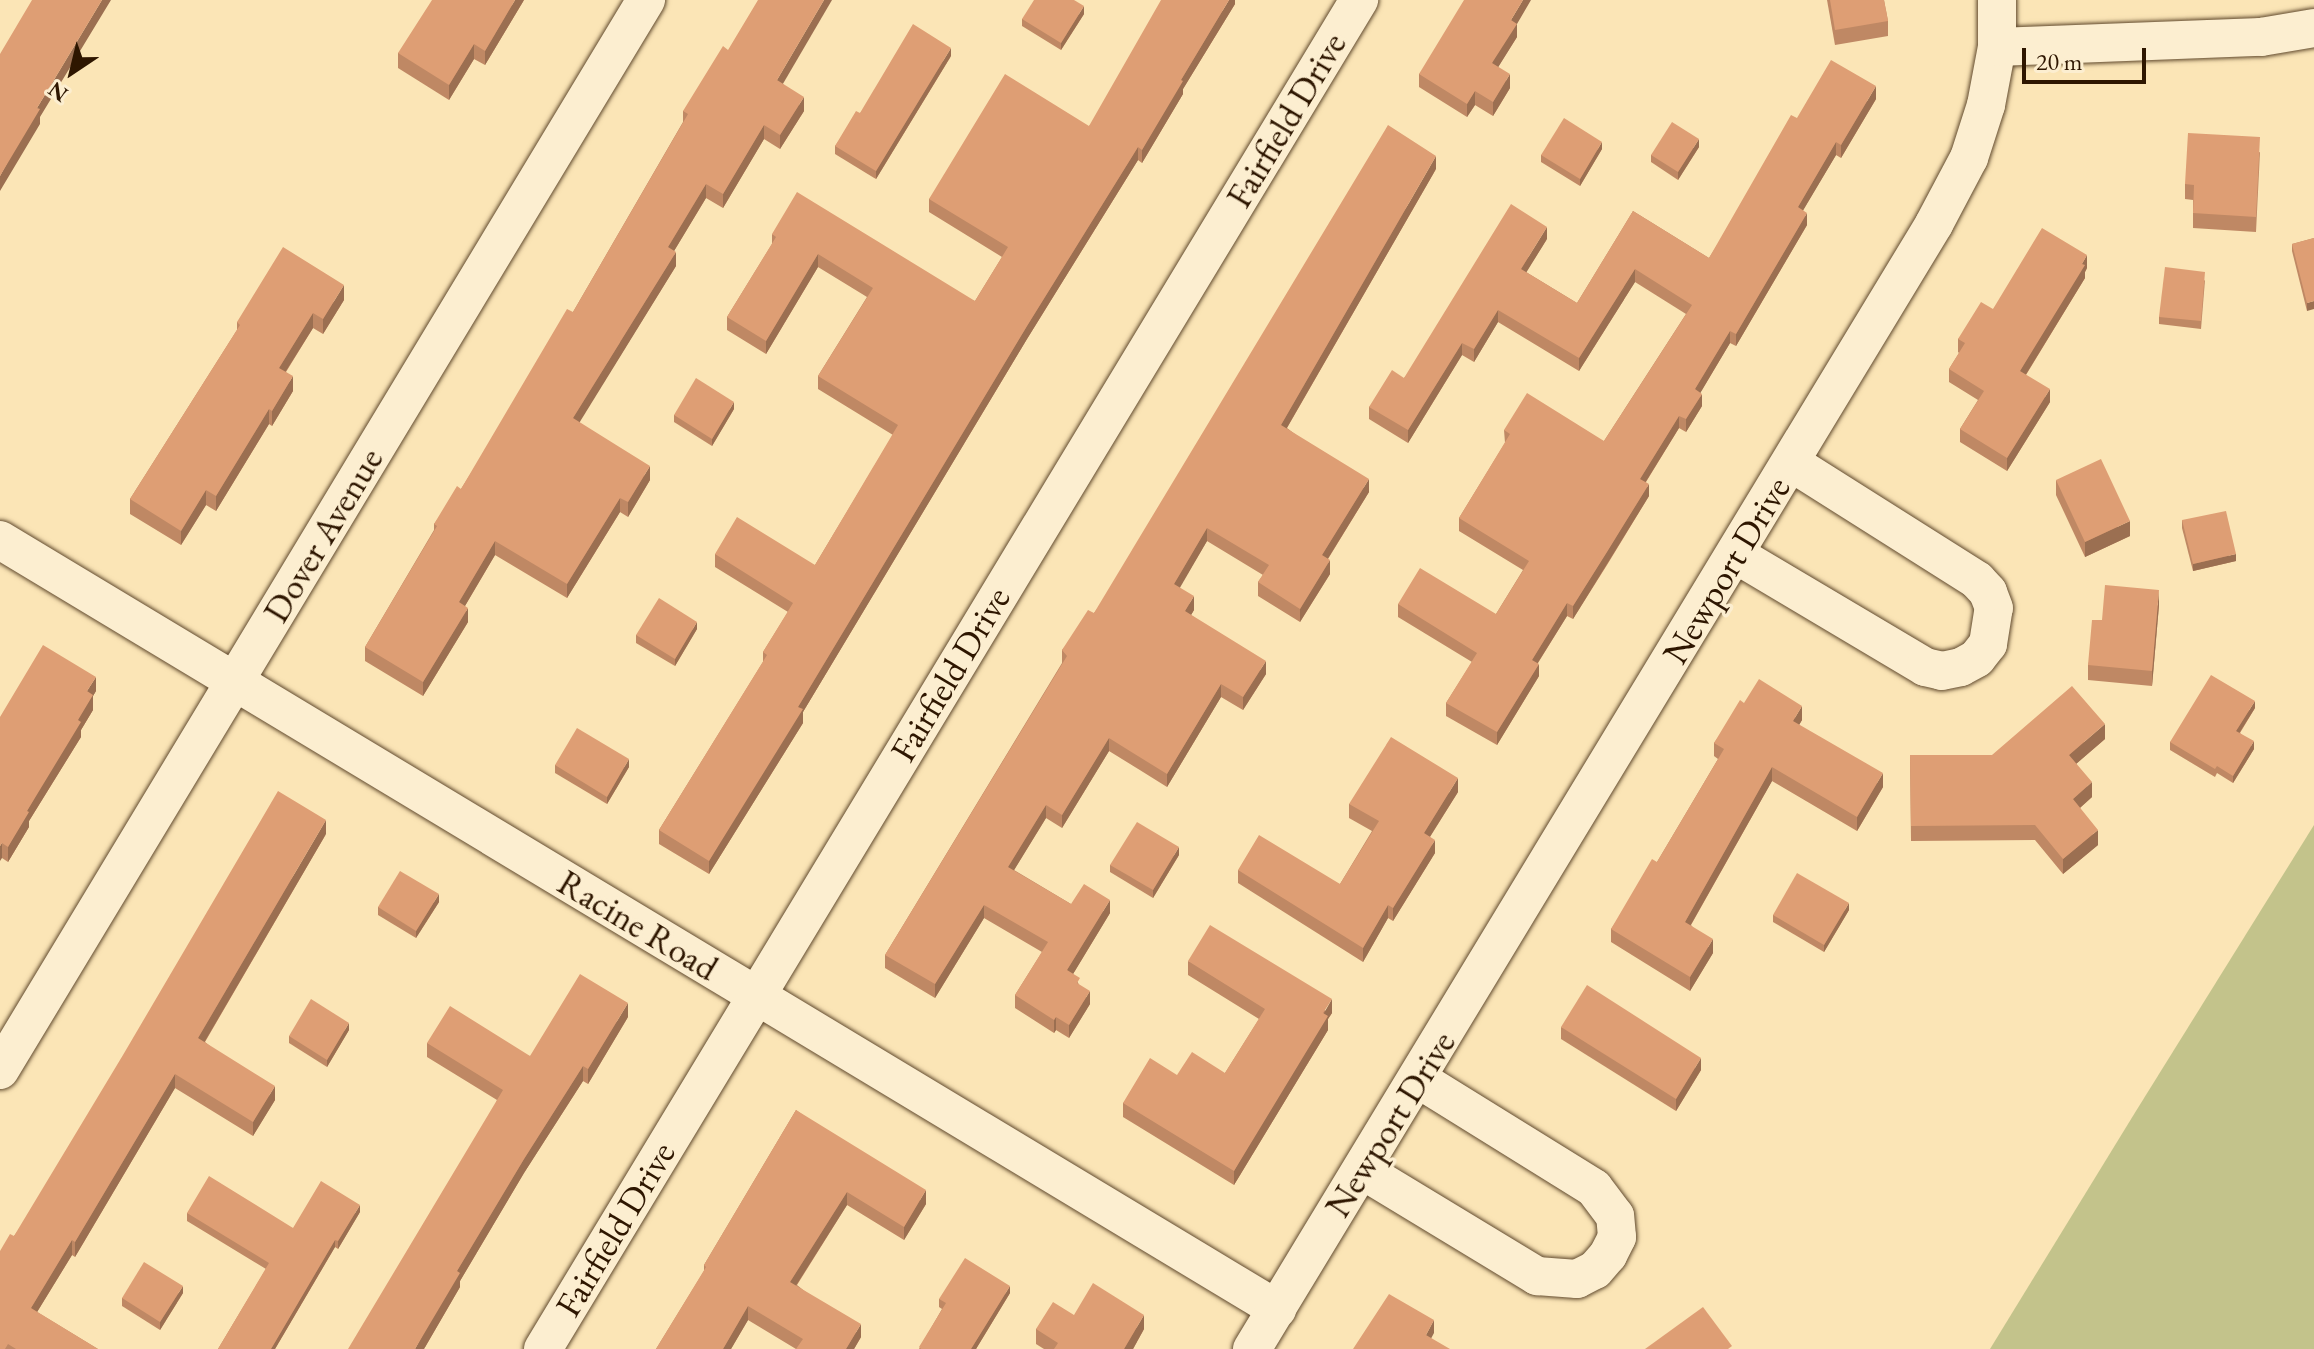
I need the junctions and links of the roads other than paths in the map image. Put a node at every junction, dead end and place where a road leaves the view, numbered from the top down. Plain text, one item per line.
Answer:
1 (646, 0) edge
2 (1359, 0) edge
3 (1997, 0) edge
4 (2314, 28) edge
5 (1997, 47) junction
6 (1792, 463) junction
7 (0, 540) edge
8 (1735, 554) junction
9 (234, 682) junction
10 (756, 995) junction
11 (0, 1070) edge
12 (1418, 1079) junction
13 (1362, 1170) junction
14 (1277, 1309) junction
15 (543, 1349) edge
16 (1252, 1349) edge

1 - 9 street, Dover Avenue
2 - 10 street, Fairfield Drive
3 - 5 street, Newport Drive
4 - 5 street
5 - 6 street, Newport Drive
6 - 8 street, Newport Drive
6 - 8 street
7 - 9 street, Racine Road
8 - 12 street, Newport Drive
9 - 10 street, Racine Road
9 - 11 street, Dover Avenue
10 - 14 street, Racine Road
10 - 15 street, Fairfield Drive
12 - 13 street, Newport Drive
12 - 13 street
13 - 14 street, Newport Drive
14 - 16 street, Newport Drive

